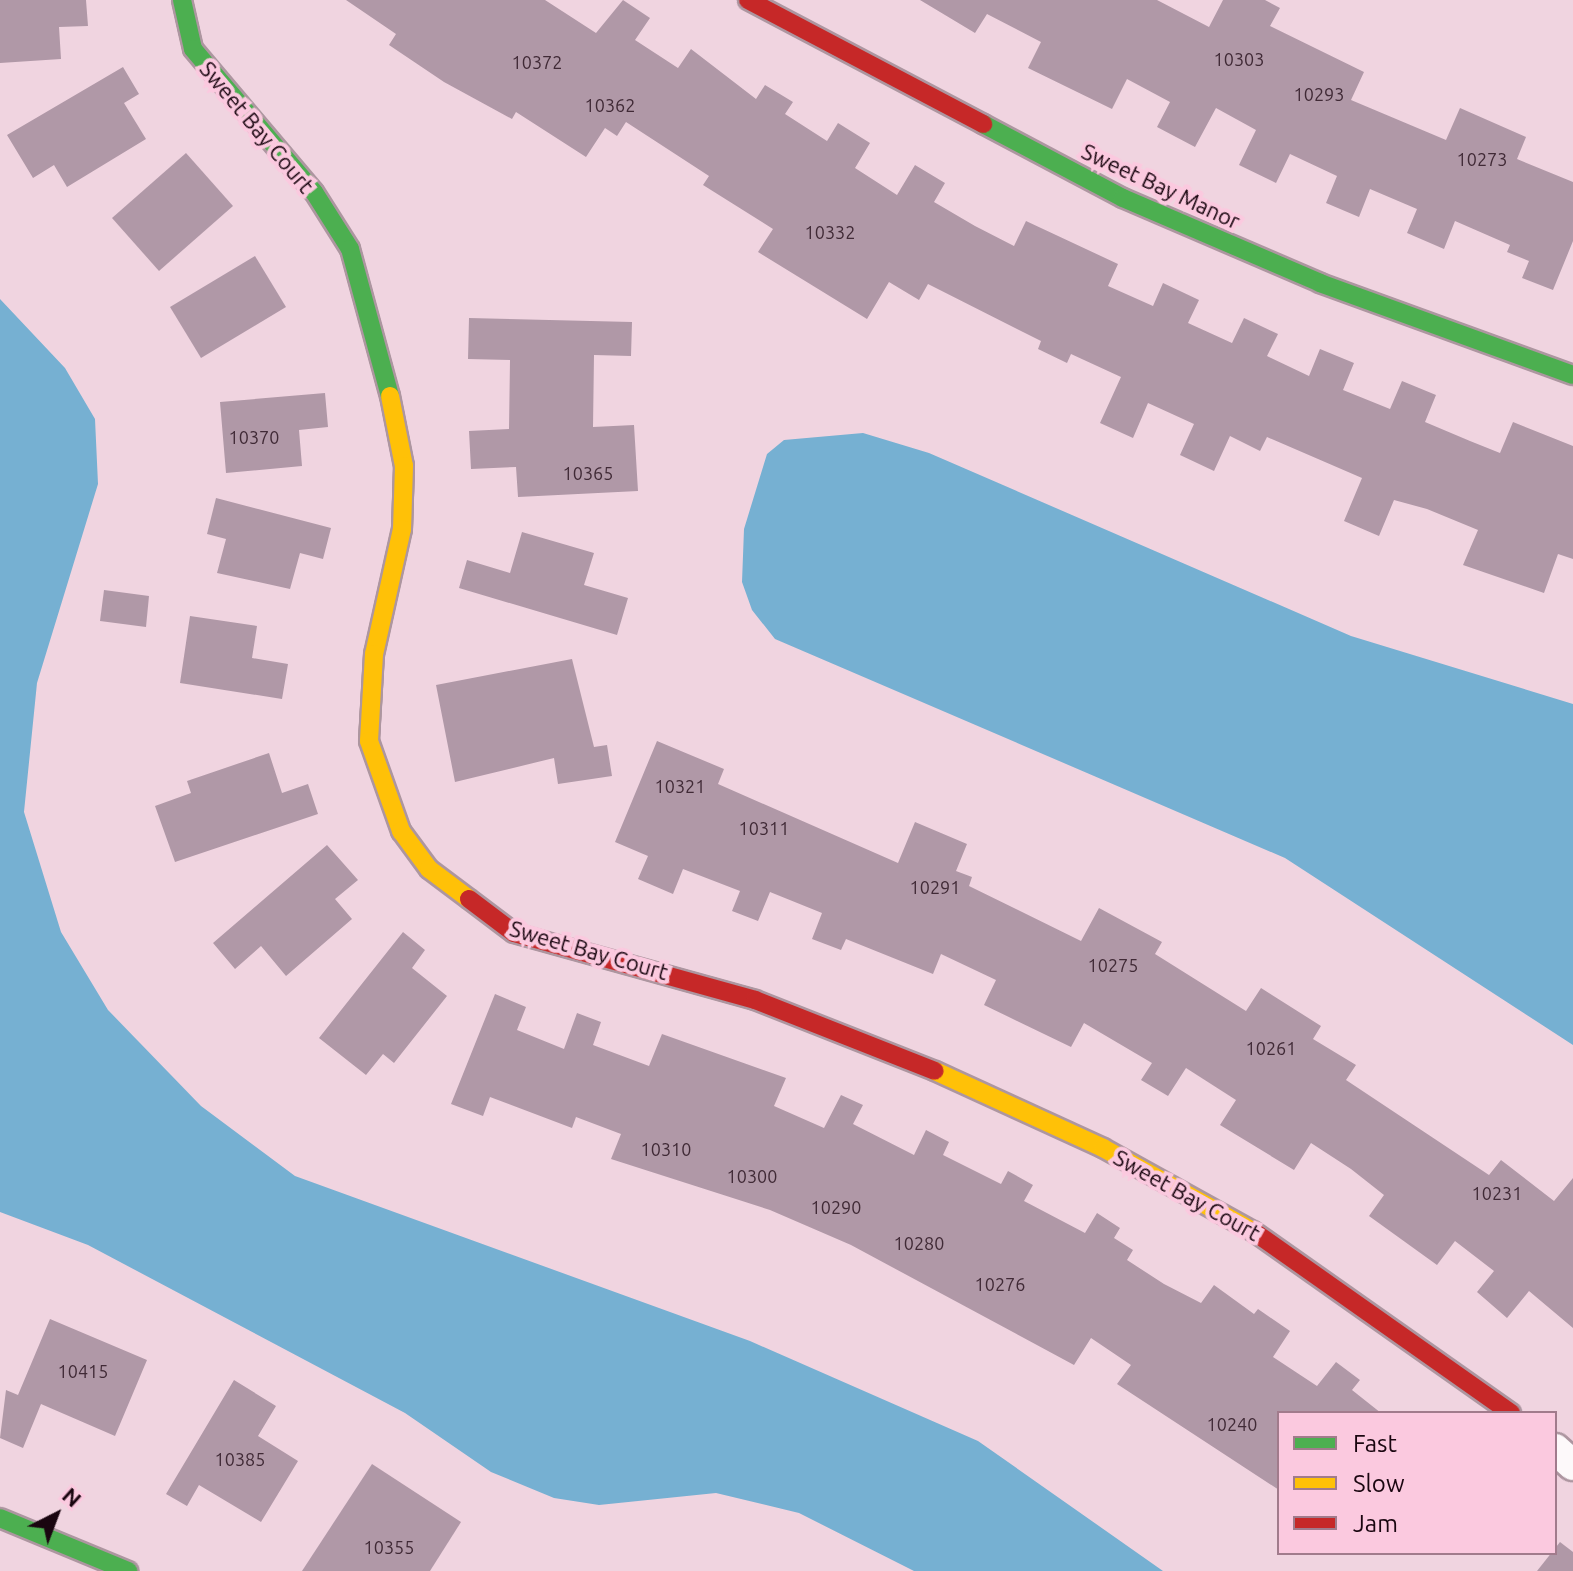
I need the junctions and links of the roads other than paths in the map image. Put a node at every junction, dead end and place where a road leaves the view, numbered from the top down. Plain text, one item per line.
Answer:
1 (182, 0) edge
2 (748, 0) edge
3 (1573, 375) edge
4 (1508, 1411) edge
5 (1557, 1451) edge
6 (1573, 1465) edge
7 (0, 1518) edge
8 (128, 1571) edge

1 - 4 street, Sweet Bay Court
2 - 3 street, Sweet Bay Manor
5 - 6 street
7 - 8 street

